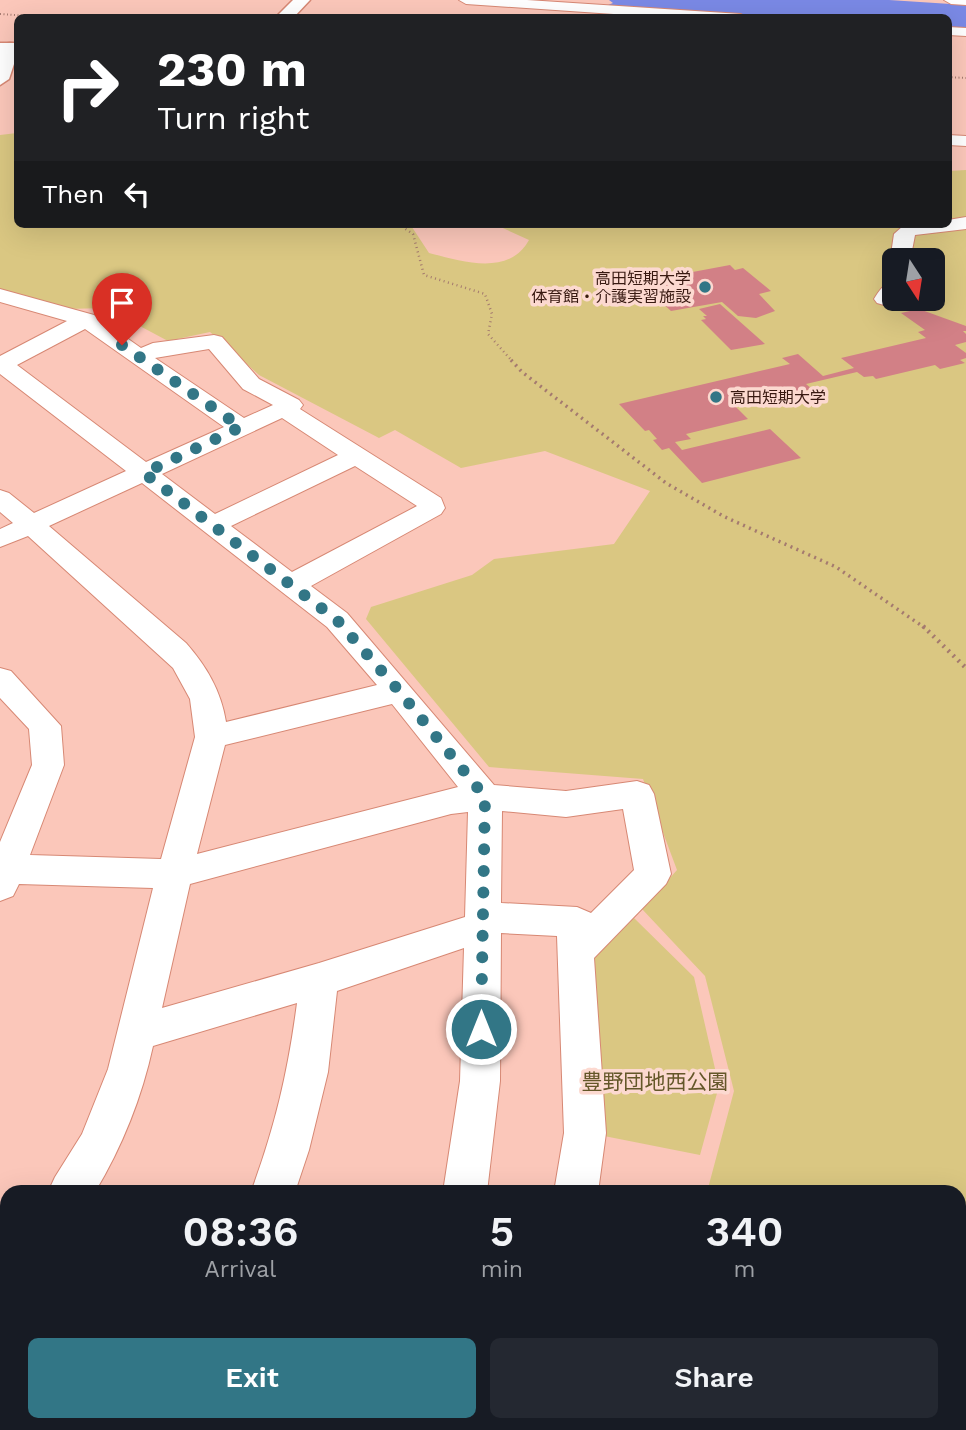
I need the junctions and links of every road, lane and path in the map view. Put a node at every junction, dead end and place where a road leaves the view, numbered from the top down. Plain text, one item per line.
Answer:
1 (302, 0) edge
2 (466, 0) edge
3 (951, 0) edge
4 (966, 1) edge
5 (287, 14) edge
6 (680, 14) edge
7 (9, 48) edge
8 (0, 79) edge
9 (404, 228) edge
10 (926, 228) edge
11 (902, 248) edge
12 (0, 295) edge
13 (86, 320) junction
14 (140, 357) junction
15 (1, 363) edge
16 (285, 410) junction
17 (241, 427) junction
18 (356, 456) junction
19 (144, 473) junction
20 (0, 498) edge
21 (212, 525) junction
22 (31, 526) junction
23 (0, 540) edge
24 (290, 585) junction
25 (966, 668) edge
26 (0, 679) edge
27 (399, 691) junction
28 (211, 737) junction
29 (485, 797) junction
30 (175, 874) junction
31 (2, 875) edge
32 (482, 922) junction
33 (575, 953) junction
34 (319, 980) junction
35 (138, 1032) junction
36 (74, 1185) edge
37 (276, 1185) edge
38 (466, 1185) edge
39 (577, 1185) edge

1 - 5 street
2 - 6 street
3 - 4 street
7 - 8 street
9 - 25 path
10 - 11 street
12 - 13 street
13 - 14 street
13 - 15 street
14 - 16 street
14 - 17 street
15 - 19 street
16 - 17 street
16 - 18 street
17 - 19 street
18 - 21 street
18 - 24 street
19 - 21 street
19 - 22 street
20 - 22 street
21 - 24 street
22 - 23 street
22 - 28 street
24 - 27 street
26 - 31 street
27 - 28 street
27 - 29 street
28 - 30 street
29 - 30 street
29 - 32 street
29 - 33 street
30 - 31 street
30 - 35 street
32 - 33 street
32 - 34 street
32 - 38 street
33 - 39 street
34 - 35 street
34 - 37 street
35 - 36 street

